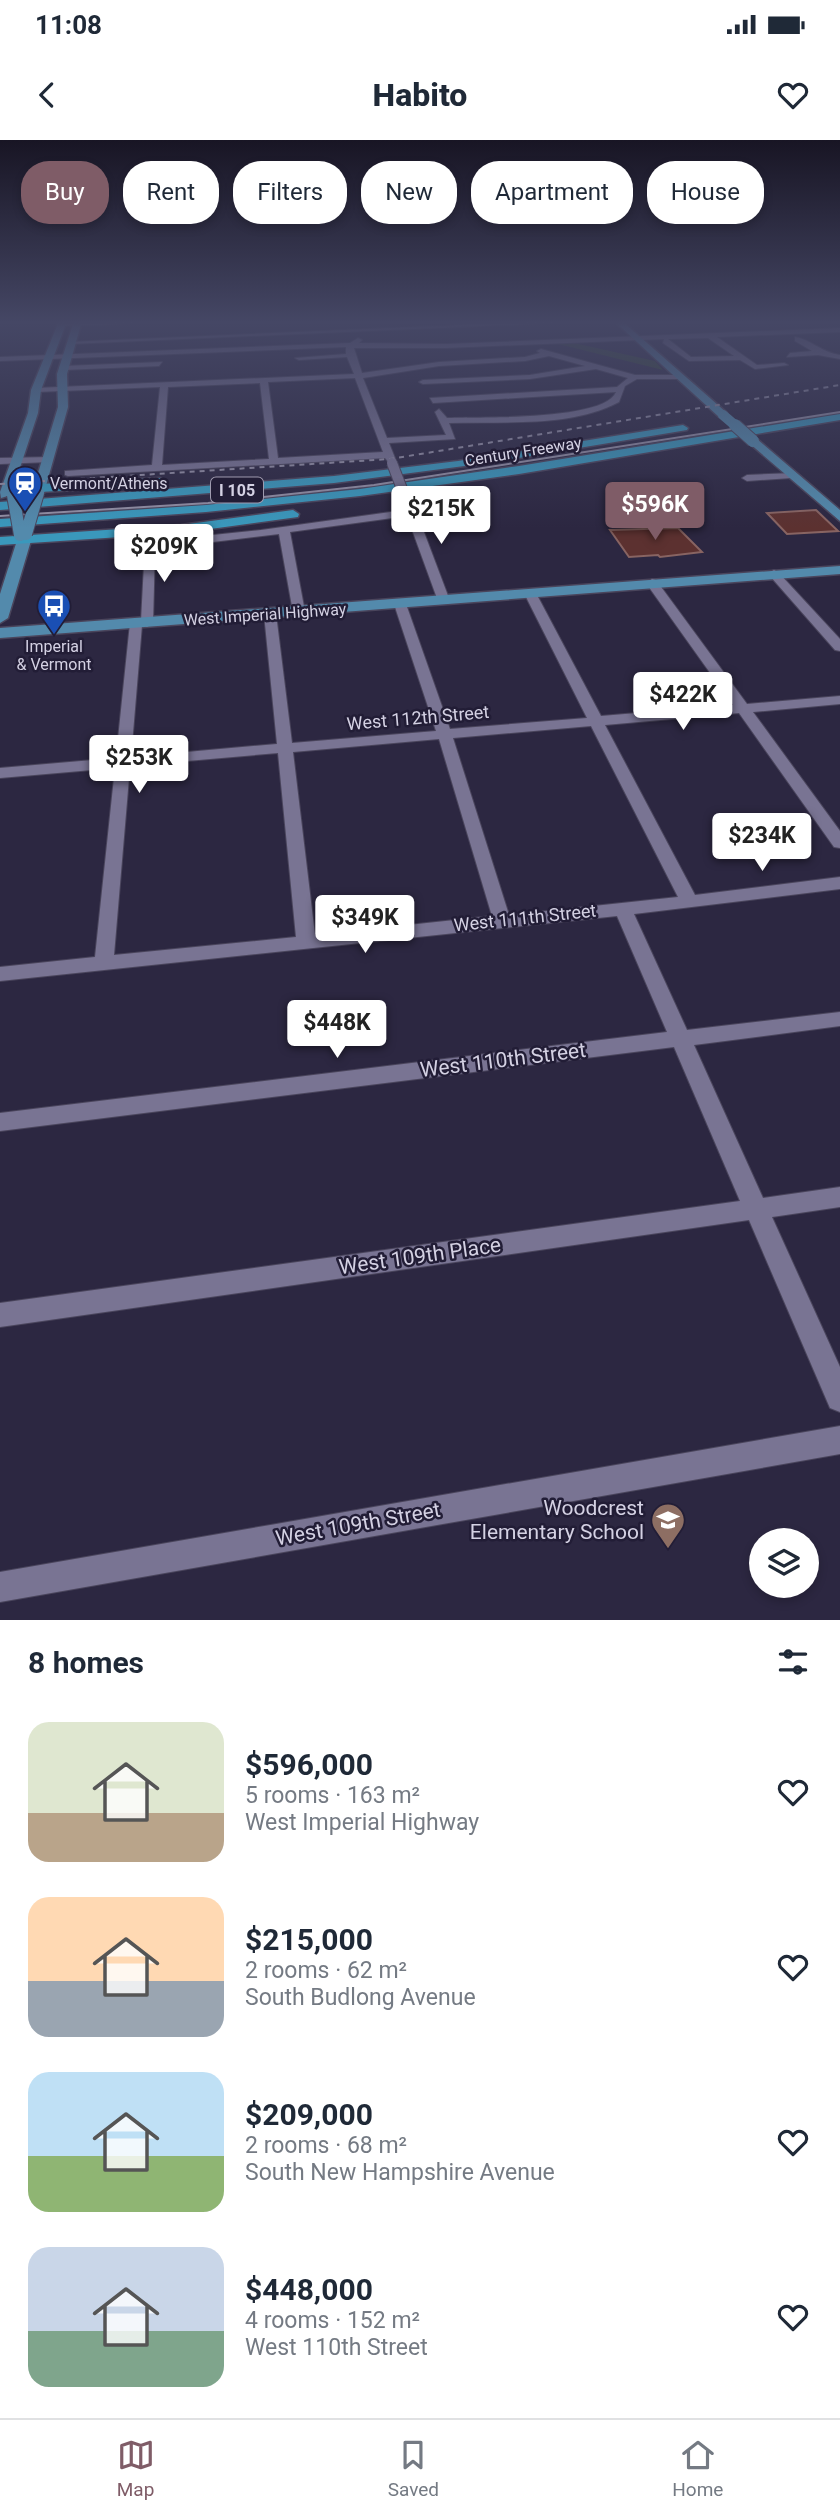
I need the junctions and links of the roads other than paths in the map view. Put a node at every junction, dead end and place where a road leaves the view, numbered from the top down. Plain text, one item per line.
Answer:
1 (36, 390) joint
2 (63, 390) edge
3 (73, 390) edge
4 (163, 390) edge
5 (265, 390) edge
6 (365, 390) edge
7 (427, 390) edge
8 (602, 390) edge
9 (620, 390) edge
10 (693, 390) edge
11 (63, 395) junction
12 (433, 400) junction
13 (840, 417) edge
14 (746, 418) dead end
15 (721, 419) junction
16 (443, 421) junction
17 (693, 427) dead end
18 (384, 441) junction
19 (49, 458) junction
20 (391, 459) junction
21 (16, 460) junction
22 (0, 461) edge
23 (274, 461) junction
24 (473, 462) junction
25 (556, 464) junction
26 (157, 467) junction
27 (68, 473) dead end
28 (791, 475) junction
29 (747, 478) dead end
30 (39, 490) junction
31 (5, 495) edge
32 (409, 507) junction
33 (0, 513) edge
34 (840, 517) edge
35 (0, 526) edge
36 (284, 530) junction
37 (24, 536) junction
38 (0, 541) edge
39 (840, 570) edge
40 (840, 576) edge
41 (777, 577) junction
42 (631, 584) junction
43 (654, 586) junction
44 (531, 595) junction
45 (561, 596) junction
46 (444, 601) junction
47 (400, 604) junction
48 (299, 612) junction
49 (270, 614) junction
50 (0, 618) edge
51 (141, 623) junction
52 (0, 633) edge
53 (840, 647) edge
54 (840, 701) edge
55 (744, 709) junction
56 (597, 722) junction
57 (445, 734) junction
58 (286, 749) junction
59 (124, 763) junction
60 (0, 773) edge
61 (840, 843) edge
62 (840, 883) edge
63 (689, 901) junction
64 (622, 907) junction
65 (502, 921) junction
66 (306, 941) junction
67 (104, 963) junction
68 (0, 974) edge
69 (840, 1019) edge
70 (679, 1039) junction
71 (0, 1122) edge
72 (840, 1198) edge
73 (757, 1209) junction
74 (0, 1315) edge
75 (840, 1398) edge
76 (840, 1440) edge
77 (0, 1587) edge

1 - 11 street
1 - 21 main road
2 - 11 main road
3 - 11 main road
4 - 26 street
5 - 23 street
6 - 18 street
7 - 12 street
8 - 12 street
9 - 16 street
10 - 15 main road
11 - 19 main road
12 - 16 street
13 - 25 highway, Century Freeway / I 105
14 - 15 highway
15 - 28 main road, bridge
16 - 18 street
17 - 24 highway, Century Freeway / I 105
18 - 20 street
19 - 21 street
19 - 30 main road
20 - 23 street
20 - 32 street, bridge
21 - 22 street
21 - 31 main road
23 - 26 street
24 - 30 highway
24 - 31 highway, Century Freeway / I 105
25 - 35 highway, Century Freeway / I 105
25 - 37 highway
26 - 27 street
28 - 29 street
28 - 34 main road
30 - 31 main road
30 - 37 main road, bridge
31 - 33 main road
31 - 37 main road, bridge
32 - 36 street
32 - 46 street
36 - 48 street
36 - 51 street
37 - 38 highway
37 - 50 main road
39 - 41 main road, West Imperial Highway
40 - 41 main road, West Imperial Highway
41 - 43 main road, West Imperial Highway
41 - 53 street
42 - 43 main road, West Imperial Highway
42 - 44 main road, West Imperial Highway
42 - 45 main road
43 - 45 main road, West Imperial Highway
43 - 55 street
44 - 45 main road, West Imperial Highway
44 - 46 main road, West Imperial Highway
44 - 56 street
46 - 47 main road, West Imperial Highway
47 - 48 main road, West Imperial Highway
47 - 57 street
48 - 49 main road, West Imperial Highway
49 - 51 main road, West Imperial Highway
49 - 58 street
51 - 52 main road, West Imperial Highway
51 - 59 street
54 - 55 street, West 112th Street
55 - 56 street, West 112th Street
55 - 61 street
56 - 57 street, West 112th Street
56 - 63 street
57 - 58 street, West 112th Street
57 - 65 street
58 - 59 street, West 112th Street
58 - 66 street
59 - 60 street, West 112th Street
59 - 67 street
62 - 63 street, West 111th Street
63 - 64 street, West 111th Street
64 - 65 street, West 111th Street
64 - 70 street
65 - 66 street, West 111th Street
66 - 67 street, West 111th Street
67 - 68 street, West 111th Street
69 - 70 street, West 110th Street
70 - 71 street, West 110th Street
70 - 73 street
72 - 73 street, West 109th Place
73 - 74 street, West 109th Place
73 - 75 street
76 - 77 street, West 109th Street

